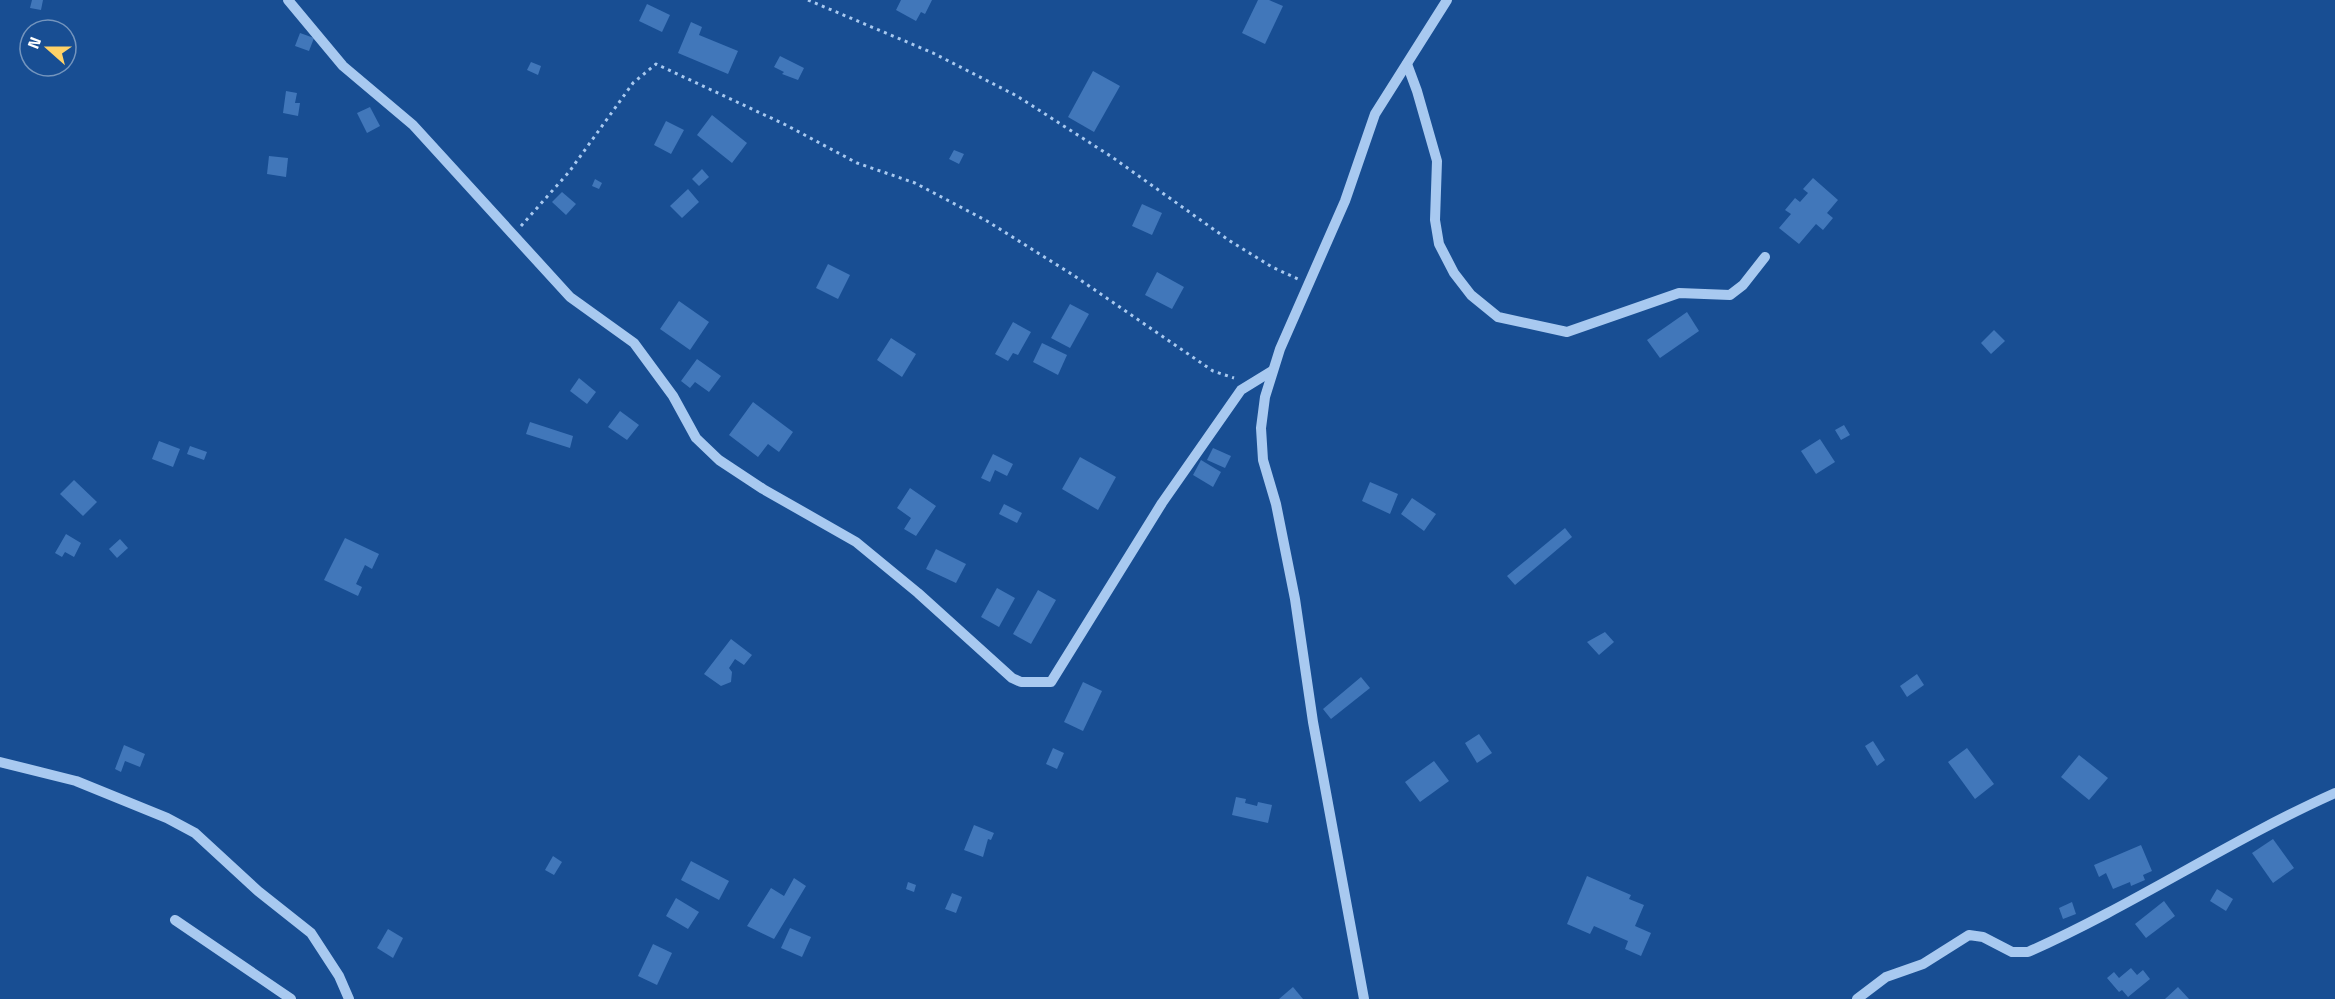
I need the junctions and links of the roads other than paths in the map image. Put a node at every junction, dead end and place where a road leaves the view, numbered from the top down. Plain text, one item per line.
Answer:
1 (288, 0) edge
2 (1447, 0) edge
3 (1407, 64) junction
4 (1765, 257) dead end
5 (1272, 371) junction
6 (0, 762) edge
7 (2335, 793) edge
8 (175, 920) dead end
9 (291, 999) edge
10 (349, 999) edge
11 (1364, 999) edge
12 (1857, 999) edge

1 - 5 street
2 - 3 street
3 - 4 street
3 - 5 street
5 - 11 street
6 - 10 street
7 - 12 street
8 - 9 street

